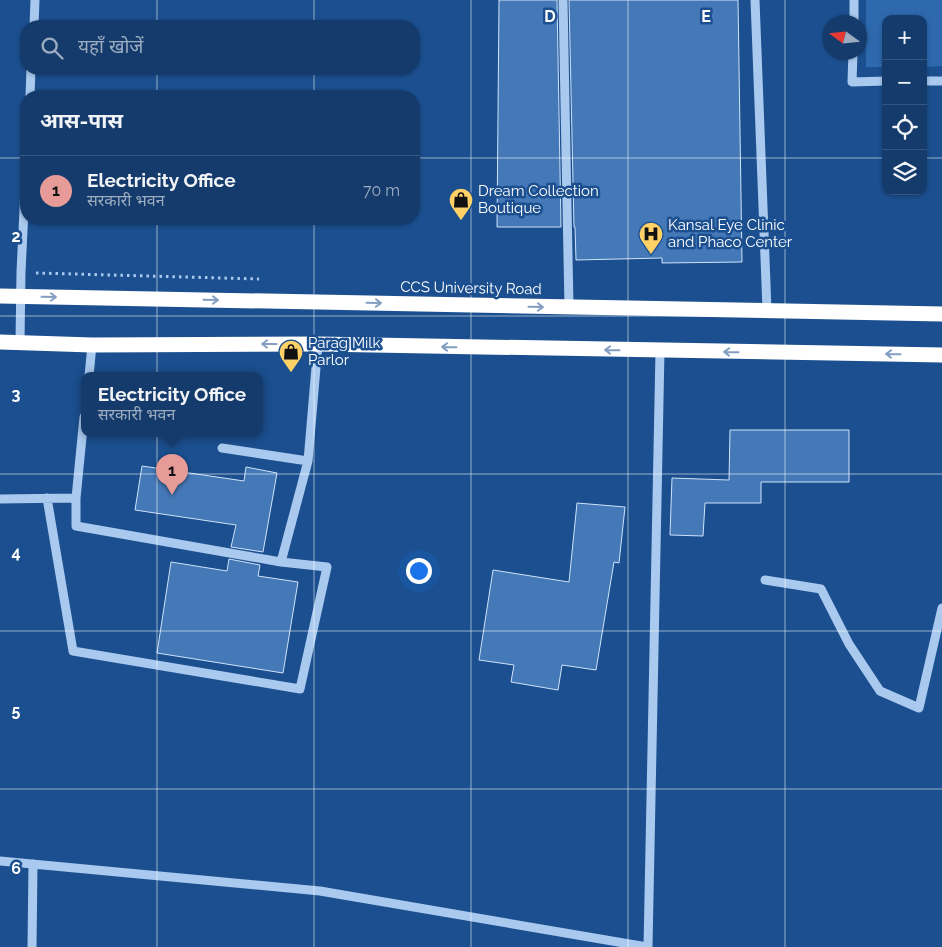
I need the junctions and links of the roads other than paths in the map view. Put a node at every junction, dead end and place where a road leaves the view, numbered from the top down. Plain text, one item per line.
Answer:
1 (35, 0) edge
2 (563, 0) edge
3 (755, 0) edge
4 (854, 0) edge
5 (854, 15) edge
6 (34, 20) edge
7 (853, 60) edge
8 (32, 75) edge
9 (882, 81) edge
10 (927, 81) edge
11 (942, 81) edge
12 (30, 90) edge
13 (23, 225) edge
14 (0, 296) edge
15 (20, 296) junction
16 (569, 307) junction
17 (767, 310) junction
18 (942, 314) edge
19 (0, 342) edge
20 (20, 342) junction
21 (318, 344) junction
22 (92, 345) junction
23 (660, 351) junction
24 (942, 355) edge
25 (89, 372) edge
26 (82, 437) edge
27 (222, 448) dead end
28 (308, 461) junction
29 (48, 498) junction
30 (76, 498) junction
31 (0, 499) edge
32 (280, 562) junction
33 (764, 580) dead end
34 (942, 608) edge
35 (0, 862) edge
36 (33, 864) junction
37 (32, 947) edge
38 (647, 947) edge

1 - 6 street
2 - 16 street
3 - 17 street
4 - 5 street
7 - 9 street
8 - 12 street
10 - 11 street
13 - 15 street
14 - 15 highway, CCS University Road
15 -> 16 highway, CCS University Road
15 - 20 street
16 - 17 highway, CCS University Road
17 - 18 highway, CCS University Road
19 - 20 highway
20 - 22 highway
21 -> 22 highway
23 -> 21 highway
21 - 28 street
22 - 25 street
24 -> 23 highway
23 - 38 street
26 - 30 street
27 - 28 street
28 - 32 street
29 - 30 street
29 - 31 street
29 - 32 street
30 - 32 street
33 - 34 street
35 - 36 street
36 - 37 street
36 - 38 street

